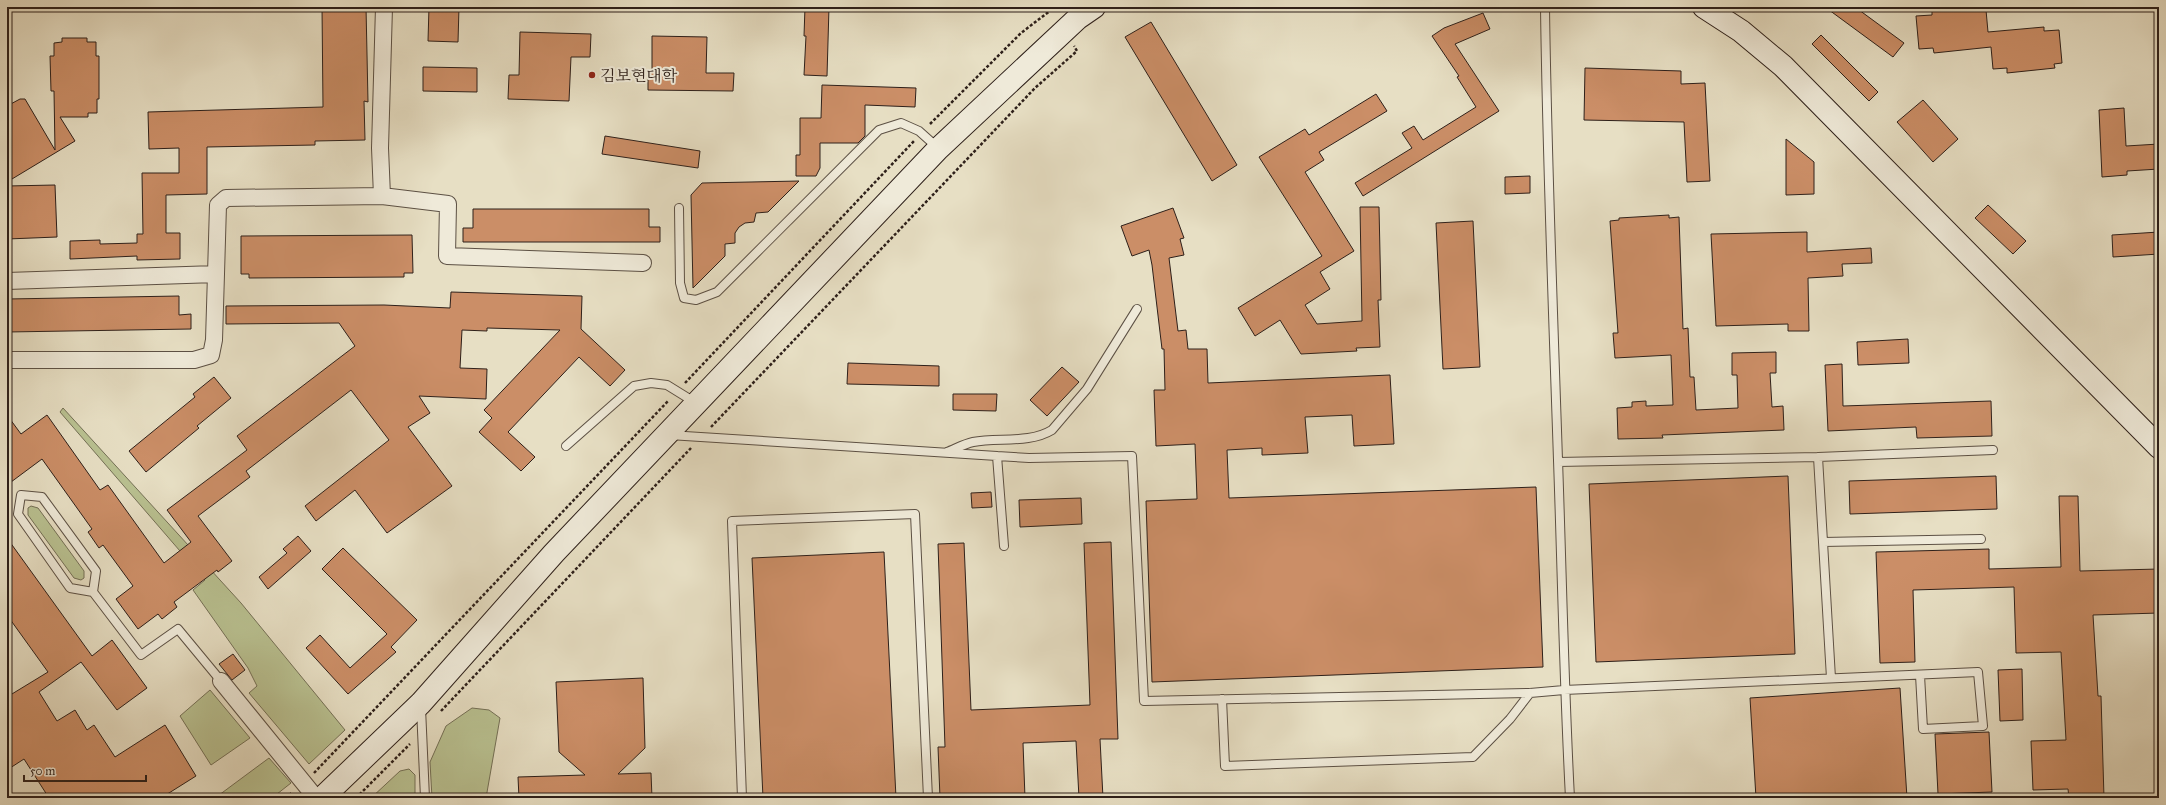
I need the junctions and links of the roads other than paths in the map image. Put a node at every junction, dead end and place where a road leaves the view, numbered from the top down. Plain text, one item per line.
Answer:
1 (384, 7) edge
2 (1094, 7) edge
3 (1545, 7) edge
4 (1704, 7) edge
5 (938, 149) junction
6 (382, 196) junction
7 (679, 208) dead end
8 (643, 263) dead end
9 (216, 274) junction
10 (7, 281) edge
11 (1137, 309) dead end
12 (7, 360) edge
13 (697, 403) junction
14 (666, 435) junction
15 (566, 446) dead end
16 (2159, 447) edge
17 (1993, 450) dead end
18 (944, 453) junction
19 (997, 456) junction
20 (1818, 457) junction
21 (1558, 462) junction
22 (1981, 539) dead end
23 (1823, 542) junction
24 (1004, 546) dead end
25 (93, 592) junction
26 (1920, 675) junction
27 (1831, 678) junction
28 (221, 681) joint
29 (1564, 690) junction
30 (1530, 693) junction
31 (1222, 699) junction
32 (421, 703) junction
33 (316, 798) edge
34 (322, 798) edge
35 (425, 798) edge
36 (742, 798) edge
37 (928, 798) edge
38 (1570, 798) edge

1 - 6 street
2 - 5 main road
3 - 21 lane
4 - 16 main road
5 - 7 lane
5 - 13 main road
6 - 8 street
6 - 9 street
9 - 10 street
9 - 12 street
11 - 18 lane
13 - 14 main road
13 - 15 lane
14 - 18 lane
14 - 32 main road
17 - 20 lane
18 - 19 lane
19 - 24 lane
19 - 31 lane
20 - 21 lane
20 - 23 lane
21 - 29 lane
22 - 23 lane
23 - 27 lane
25 - 25 lane
25 - 28 lane
26 - 26 lane
26 - 27 lane
27 - 29 lane
28 - 33 street
29 - 30 lane
29 - 38 lane
30 - 31 lane
30 - 31 lane
32 - 34 main road
32 - 35 lane
36 - 37 lane

